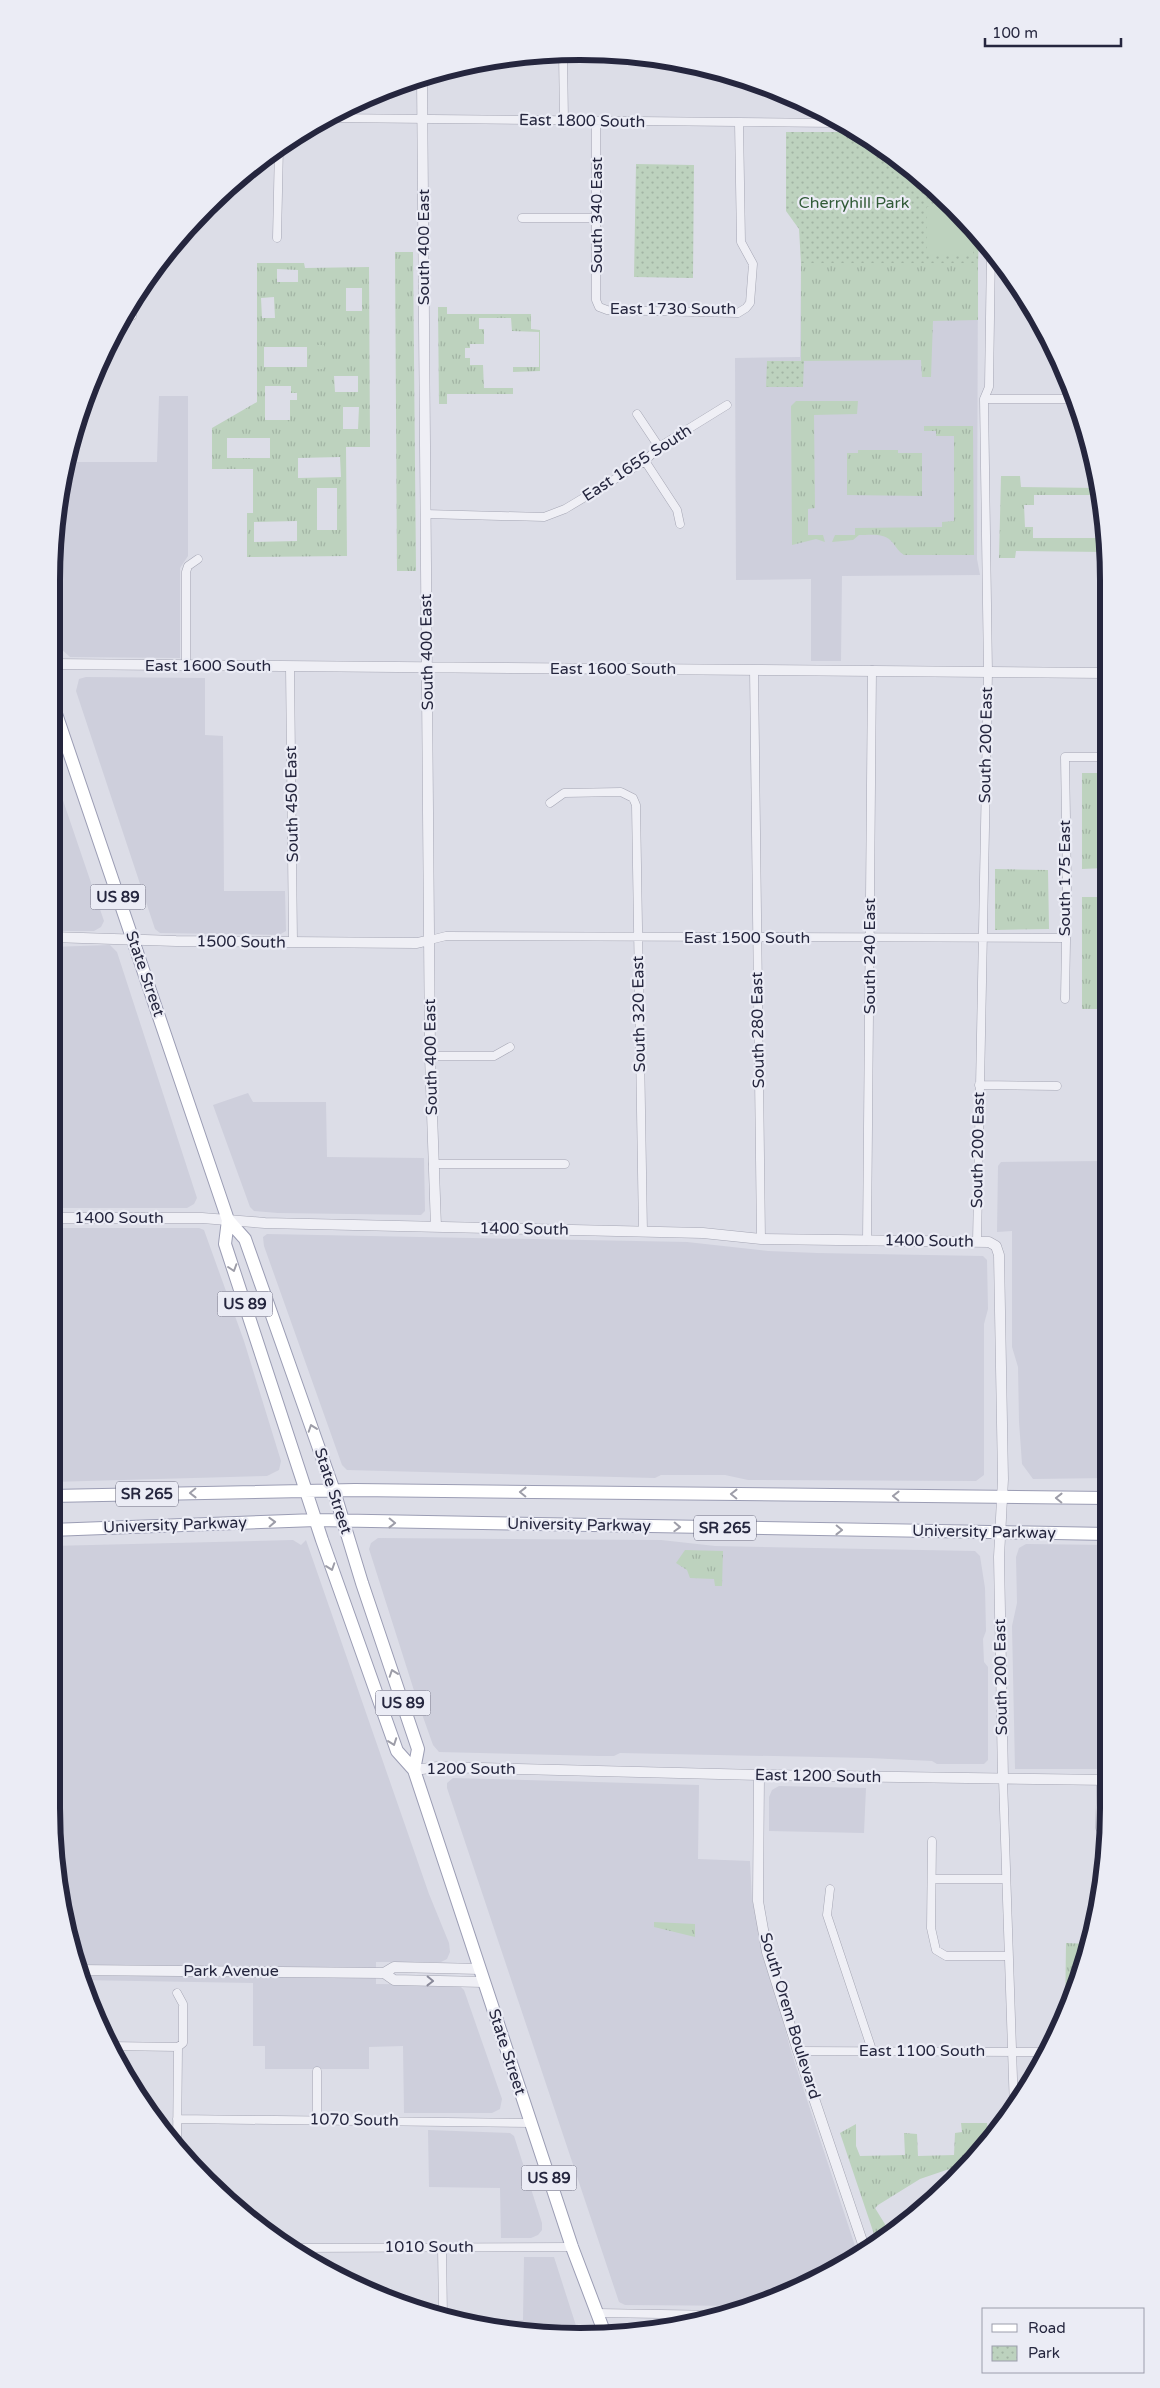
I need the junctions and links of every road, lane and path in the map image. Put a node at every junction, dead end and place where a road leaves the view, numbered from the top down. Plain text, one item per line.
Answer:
1 (563, 60) edge
2 (422, 85) edge
3 (342, 118) edge
4 (422, 118) junction
5 (564, 121) junction
6 (823, 121) edge
7 (596, 122) junction
8 (739, 123) junction
9 (279, 156) edge
10 (522, 218) dead end
11 (597, 218) junction
12 (276, 238) dead end
13 (990, 259) edge
14 (600, 307) joint
15 (984, 399) junction
16 (1067, 399) edge
17 (727, 405) dead end
18 (637, 414) dead end
19 (659, 448) junction
20 (645, 461) junction
21 (426, 514) junction
22 (680, 524) dead end
23 (198, 559) dead end
24 (60, 664) edge
25 (186, 666) junction
26 (290, 666) junction
27 (427, 668) junction
28 (754, 670) junction
29 (872, 670) junction
30 (988, 672) junction
31 (1100, 673) edge
32 (60, 726) edge
33 (1100, 757) edge
34 (550, 803) dead end
35 (60, 937) edge
36 (638, 938) junction
37 (757, 938) junction
38 (981, 938) junction
39 (1065, 938) junction
40 (132, 939) junction
41 (870, 939) junction
42 (430, 940) junction
43 (293, 942) junction
44 (1065, 998) dead end
45 (510, 1047) dead end
46 (430, 1056) junction
47 (979, 1085) junction
48 (1057, 1086) dead end
49 (433, 1164) junction
50 (565, 1164) dead end
51 (60, 1218) edge
52 (228, 1220) junction
53 (436, 1227) junction
54 (643, 1232) junction
55 (761, 1239) junction
56 (867, 1241) junction
57 (977, 1242) junction
58 (996, 1246) joint
59 (307, 1491) junction
60 (334, 1491) junction
61 (60, 1496) edge
62 (1002, 1498) junction
63 (1100, 1498) edge
64 (316, 1520) junction
65 (343, 1521) junction
66 (60, 1530) edge
67 (1000, 1532) junction
68 (1100, 1534) edge
69 (528, 1769) joint
70 (414, 1770) junction
71 (759, 1775) junction
72 (1003, 1779) junction
73 (1100, 1780) edge
74 (932, 1841) dead end
75 (932, 1879) junction
76 (1005, 1879) junction
77 (830, 1890) dead end
78 (1010, 1956) junction
79 (480, 1969) junction
80 (86, 1970) edge
81 (384, 1973) junction
82 (484, 1982) junction
83 (177, 1993) dead end
84 (118, 2046) edge
85 (178, 2047) junction
86 (872, 2050) junction
87 (798, 2051) junction
88 (1013, 2051) junction
89 (1039, 2052) edge
90 (317, 2071) dead end
91 (1014, 2094) edge
92 (177, 2120) junction
93 (317, 2120) junction
94 (531, 2122) junction
95 (177, 2137) edge
96 (863, 2244) edge
97 (572, 2246) junction
98 (442, 2247) junction
99 (304, 2248) edge
100 (312, 2248) junction
101 (312, 2253) edge
102 (443, 2309) edge
103 (598, 2313) junction
104 (699, 2314) edge
105 (603, 2327) edge

1 - 5 street
2 - 4 street, South 400 East
3 - 4 street, East 1800 South
4 - 5 street, East 1800 South
4 - 21 street, South 400 East
5 - 7 street, East 1800 South
6 - 8 street, East 1800 South
7 - 8 street, East 1800 South
7 - 11 street, South 340 East
8 - 14 street, East 1730 South
9 - 12 street
10 - 11 street
11 - 14 street, South 340 East
13 - 15 street, South 200 East
15 - 16 street
15 - 30 street, South 200 East
17 - 19 street, East 1655 South
18 - 19 street
19 - 20 street, East 1655 South
20 - 21 street, East 1655 South
20 - 22 street
21 - 27 street, South 400 East
23 - 25 street
24 - 25 street, East 1600 South
25 - 26 street, East 1600 South
26 - 27 street, East 1600 South
26 - 43 street, South 450 East
27 - 28 street, East 1600 South
27 - 42 street, South 400 East
28 - 29 street, East 1600 South
28 - 37 street, South 280 East
29 - 30 street, East 1600 South
29 - 41 street, South 240 East
30 - 31 street, East 1600 South
30 - 38 street, South 200 East
32 - 40 main road, State Street / US 89
33 - 39 street, South 175 East
34 - 36 street, South 320 East
35 - 40 street, 1500 South
36 - 37 street, East 1500 South
36 - 42 street, East 1500 South
36 - 54 street, South 320 East
37 - 41 street, East 1500 South
37 - 55 street, South 280 East
38 - 39 street, East 1500 South
38 - 41 street, East 1500 South
38 - 47 street, South 200 East
39 - 44 street, South 175 East
40 - 43 street, 1500 South
40 - 52 main road, State Street / US 89
41 - 56 street, South 240 East
42 - 43 street, 1500 South
42 - 46 street, South 400 East
45 - 46 street
46 - 49 street, South 400 East
47 - 48 street
47 - 57 street, South 200 East
49 - 50 street
49 - 53 street, South 400 East
51 - 52 street, 1400 South
52 - 53 street, 1400 South
52 -> 59 main road, State Street / US 89
60 -> 52 main road, State Street / US 89
53 - 54 street, 1400 South
54 - 55 street, 1400 South
55 - 56 street, 1400 South
56 - 57 street, 1400 South
57 - 58 street, 1400 South
58 - 62 street, South 200 East
59 - 60 main road, University Parkway / SR 265
59 -> 61 main road, University Parkway / SR 265
59 - 64 main road, State Street / US 89
62 -> 60 main road, University Parkway / SR 265
60 - 65 main road, State Street / US 89
63 -> 62 main road, University Parkway / SR 265
62 - 67 street, South 200 East
64 - 65 main road, University Parkway / SR 265
66 -> 64 main road, University Parkway / SR 265
64 -> 70 main road, State Street / US 89
65 -> 67 main road, University Parkway / SR 265
70 -> 65 main road, State Street / US 89
67 - 68 main road, University Parkway / SR 265
67 - 72 street, South 200 East
69 - 70 street, 1200 South
69 - 71 street, East 1200 South
70 - 79 main road, State Street / US 89
71 - 72 street, East 1200 South
71 - 87 street, South Orem Boulevard
72 - 73 street, East 1200 South
72 - 76 street, South 200 East
74 - 75 street
75 - 76 street
75 - 78 street
76 - 78 street, South 200 East
77 - 86 street
78 - 88 street, South 200 East
79 - 81 street, Park Avenue
79 - 82 main road, State Street / US 89
80 - 81 street, Park Avenue
81 -> 82 street, Park Avenue
82 - 94 main road, State Street / US 89
83 - 85 street
84 - 85 street
85 - 92 street
86 - 87 street, East 1100 South
86 - 88 street, East 1100 South
87 - 96 street, South Orem Boulevard
88 - 89 street, East 1100 South
88 - 91 street, South 200 East
90 - 93 street
92 - 93 street, 1070 South
92 - 95 street
93 - 94 street, 1070 South
94 - 97 main road, State Street / US 89
97 - 98 street, 1010 South
97 - 103 main road, State Street / US 89
98 - 100 street, 1010 South
98 - 102 street
99 - 100 street, 1010 South
100 - 101 street
103 - 104 street
103 - 105 main road, State Street / US 89

